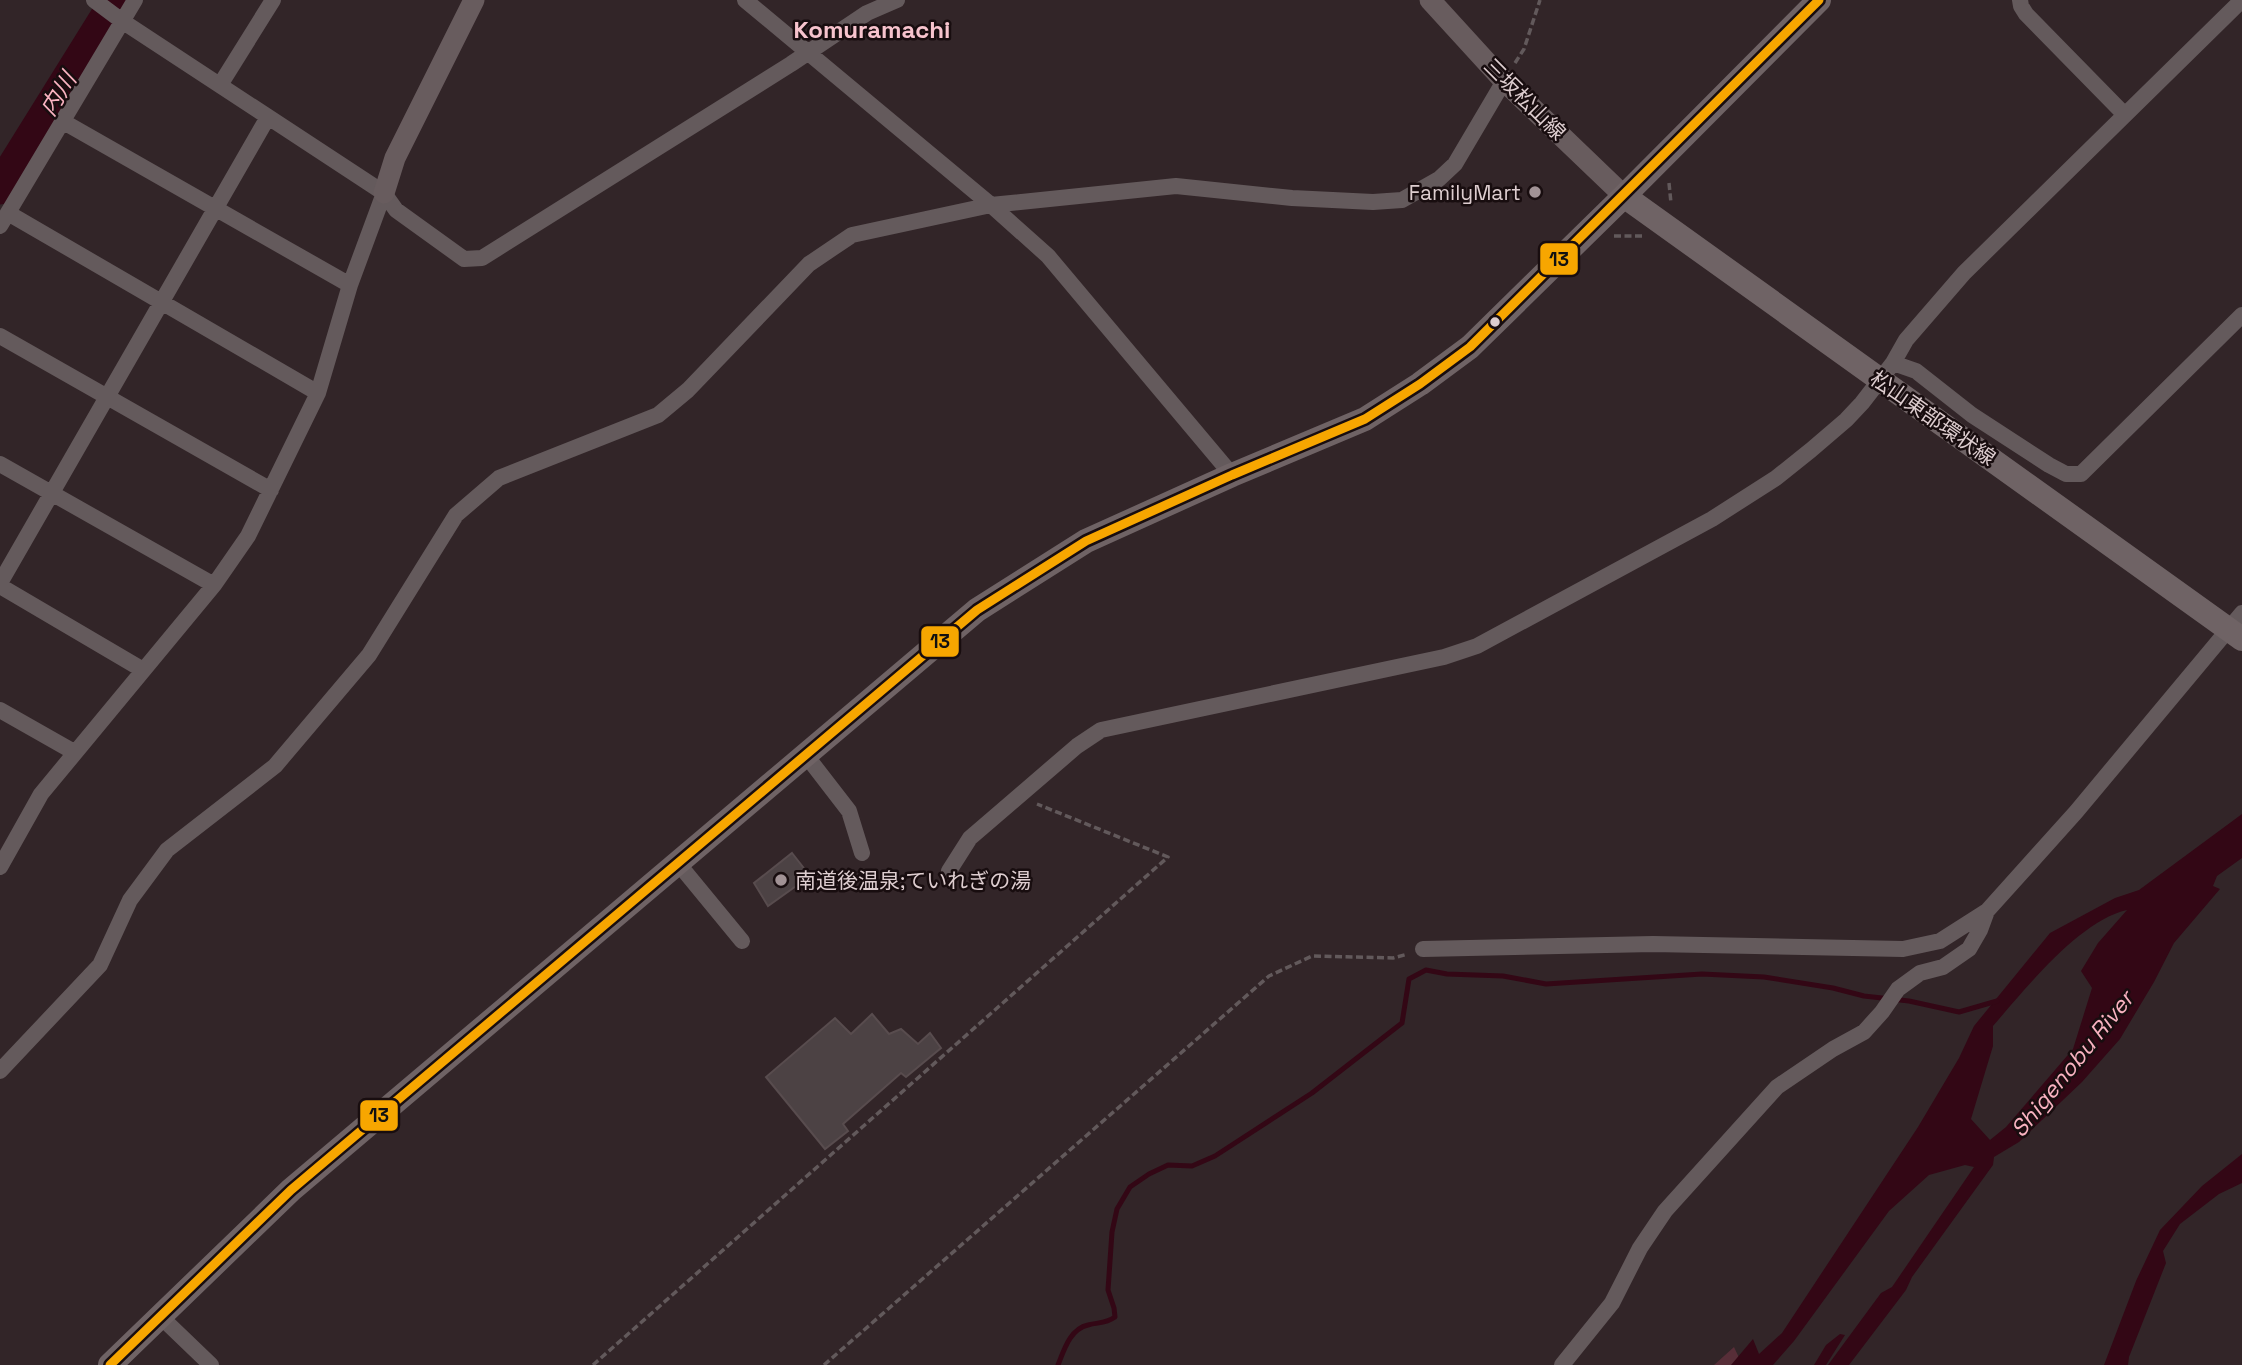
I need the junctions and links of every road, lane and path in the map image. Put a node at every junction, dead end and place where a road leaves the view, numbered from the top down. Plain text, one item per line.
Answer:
1 (94, 0) edge
2 (135, 0) edge
3 (273, 0) edge
4 (474, 0) edge
5 (745, 0) edge
6 (897, 0) edge
7 (1430, 0) edge
8 (1540, 0) edge
9 (1819, 0) edge
10 (2021, 0) edge
11 (2242, 0) edge
12 (122, 21) junction
13 (807, 52) junction
14 (1504, 81) junction
15 (220, 85) junction
16 (2125, 115) junction
17 (268, 117) junction
18 (62, 121) junction
19 (384, 192) junction
20 (1624, 196) junction
21 (991, 205) junction
22 (216, 208) junction
23 (4, 219) edge
24 (350, 285) junction
25 (161, 303) junction
26 (2242, 315) edge
27 (0, 336) edge
28 (1886, 371) junction
29 (318, 393) junction
30 (107, 397) junction
31 (0, 464) edge
32 (1232, 475) junction
33 (271, 490) junction
34 (51, 494) junction
35 (0, 585) edge
36 (214, 585) junction
37 (2237, 629) edge
38 (143, 670) junction
39 (0, 710) edge
40 (74, 752) junction
41 (805, 754) junction
42 (1018, 797) junction
43 (7, 841) edge
44 (862, 853) dead end
45 (677, 862) junction
46 (0, 867) edge
47 (949, 871) dead end
48 (1987, 911) junction
49 (742, 941) dead end
50 (1423, 949) joint
51 (0, 1071) edge
52 (161, 1317) junction
53 (110, 1365) edge
54 (211, 1365) edge
55 (593, 1365) edge
56 (824, 1365) edge
57 (1562, 1365) edge

1 - 12 street
2 - 12 street
3 - 15 street
4 - 19 main road
5 - 13 street
6 - 13 street
7 - 14 main road, 三坂松山線
8 - 14 path
9 - 20 main road
10 - 16 street
11 - 16 street
12 - 15 street
12 - 18 street
13 - 19 street
13 - 21 street
14 - 20 main road, 三坂松山線
14 - 21 street
15 - 17 street
16 - 28 street
17 - 19 street
17 - 22 street
18 - 22 street
18 - 23 street
19 - 24 street
20 - 28 main road, 松山東部環状線
20 - 32 main road
21 - 32 street
21 - 51 street
22 - 24 street
22 - 25 street
23 - 25 street
24 - 29 street
25 - 29 street
25 - 30 street
26 - 28 street
27 - 30 street
28 - 37 main road, 松山東部環状線
28 - 42 street
29 - 33 street
30 - 33 street
30 - 34 street
31 - 34 street
32 - 41 main road
33 - 36 street
34 - 35 street
34 - 36 street
35 - 38 street
36 - 38 street
37 - 48 street
38 - 40 street
39 - 40 street
40 - 43 street
41 - 44 street
41 - 45 main road
42 - 47 street
42 - 55 path
43 - 46 street
45 - 49 street
45 - 52 main road
48 - 50 street
48 - 57 street
50 - 56 path
52 - 53 main road
52 - 54 street

